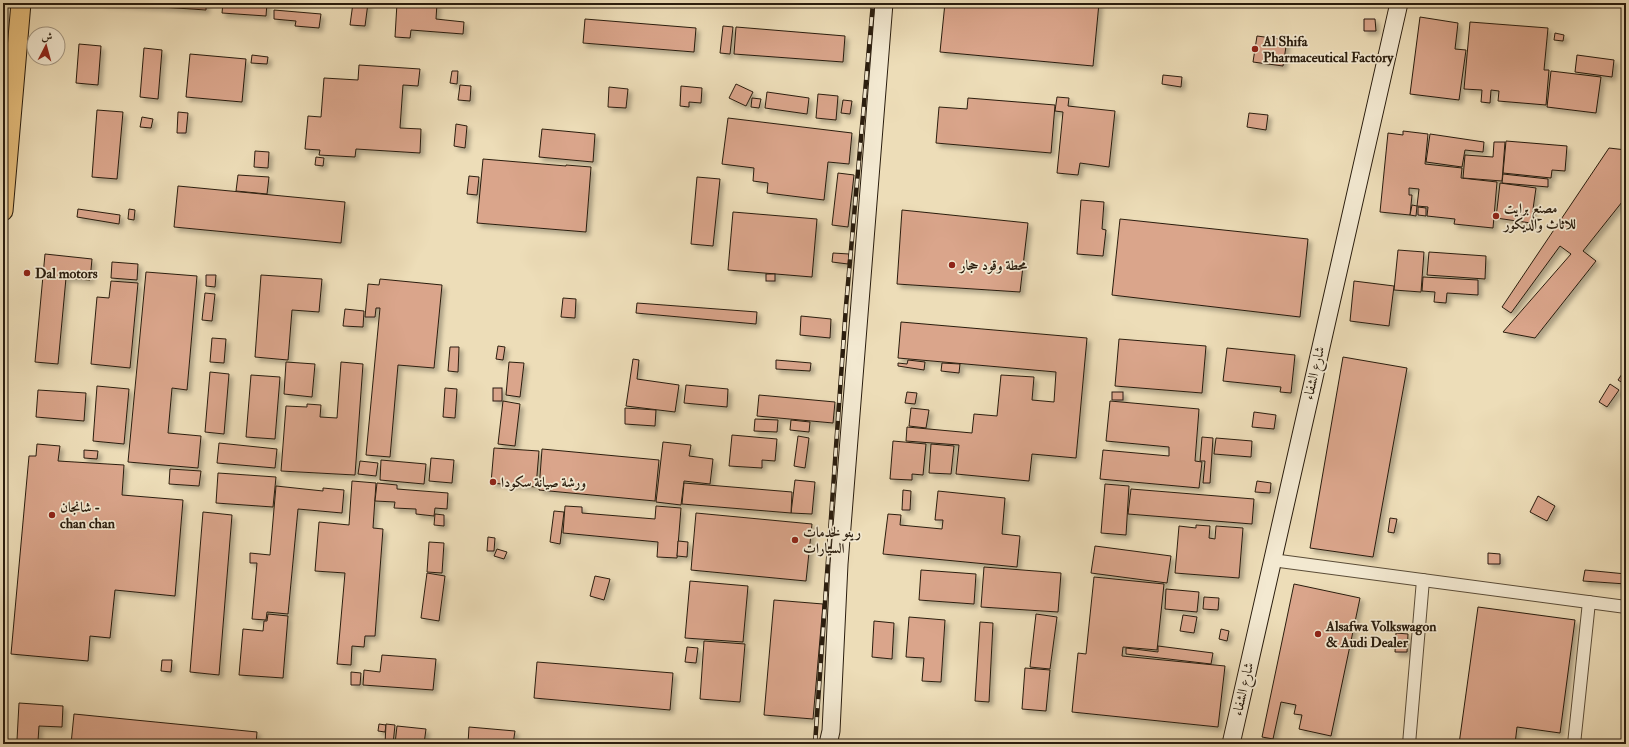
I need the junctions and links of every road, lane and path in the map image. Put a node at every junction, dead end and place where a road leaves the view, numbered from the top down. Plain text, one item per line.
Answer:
1 (21, 3) edge
2 (884, 3) edge
3 (1399, 3) edge
4 (3, 211) edge
5 (1272, 560) junction
6 (1423, 580) junction
7 (1589, 602) junction
8 (1626, 607) edge
9 (828, 744) edge
10 (1231, 744) edge
11 (1409, 744) edge
12 (1574, 744) edge

1 - 4 main road
2 - 9 street
3 - 5 street, شارع الشفاء
5 - 6 street
5 - 10 street, شارع الشفاء
6 - 7 street
6 - 11 street
7 - 8 street
7 - 12 street

